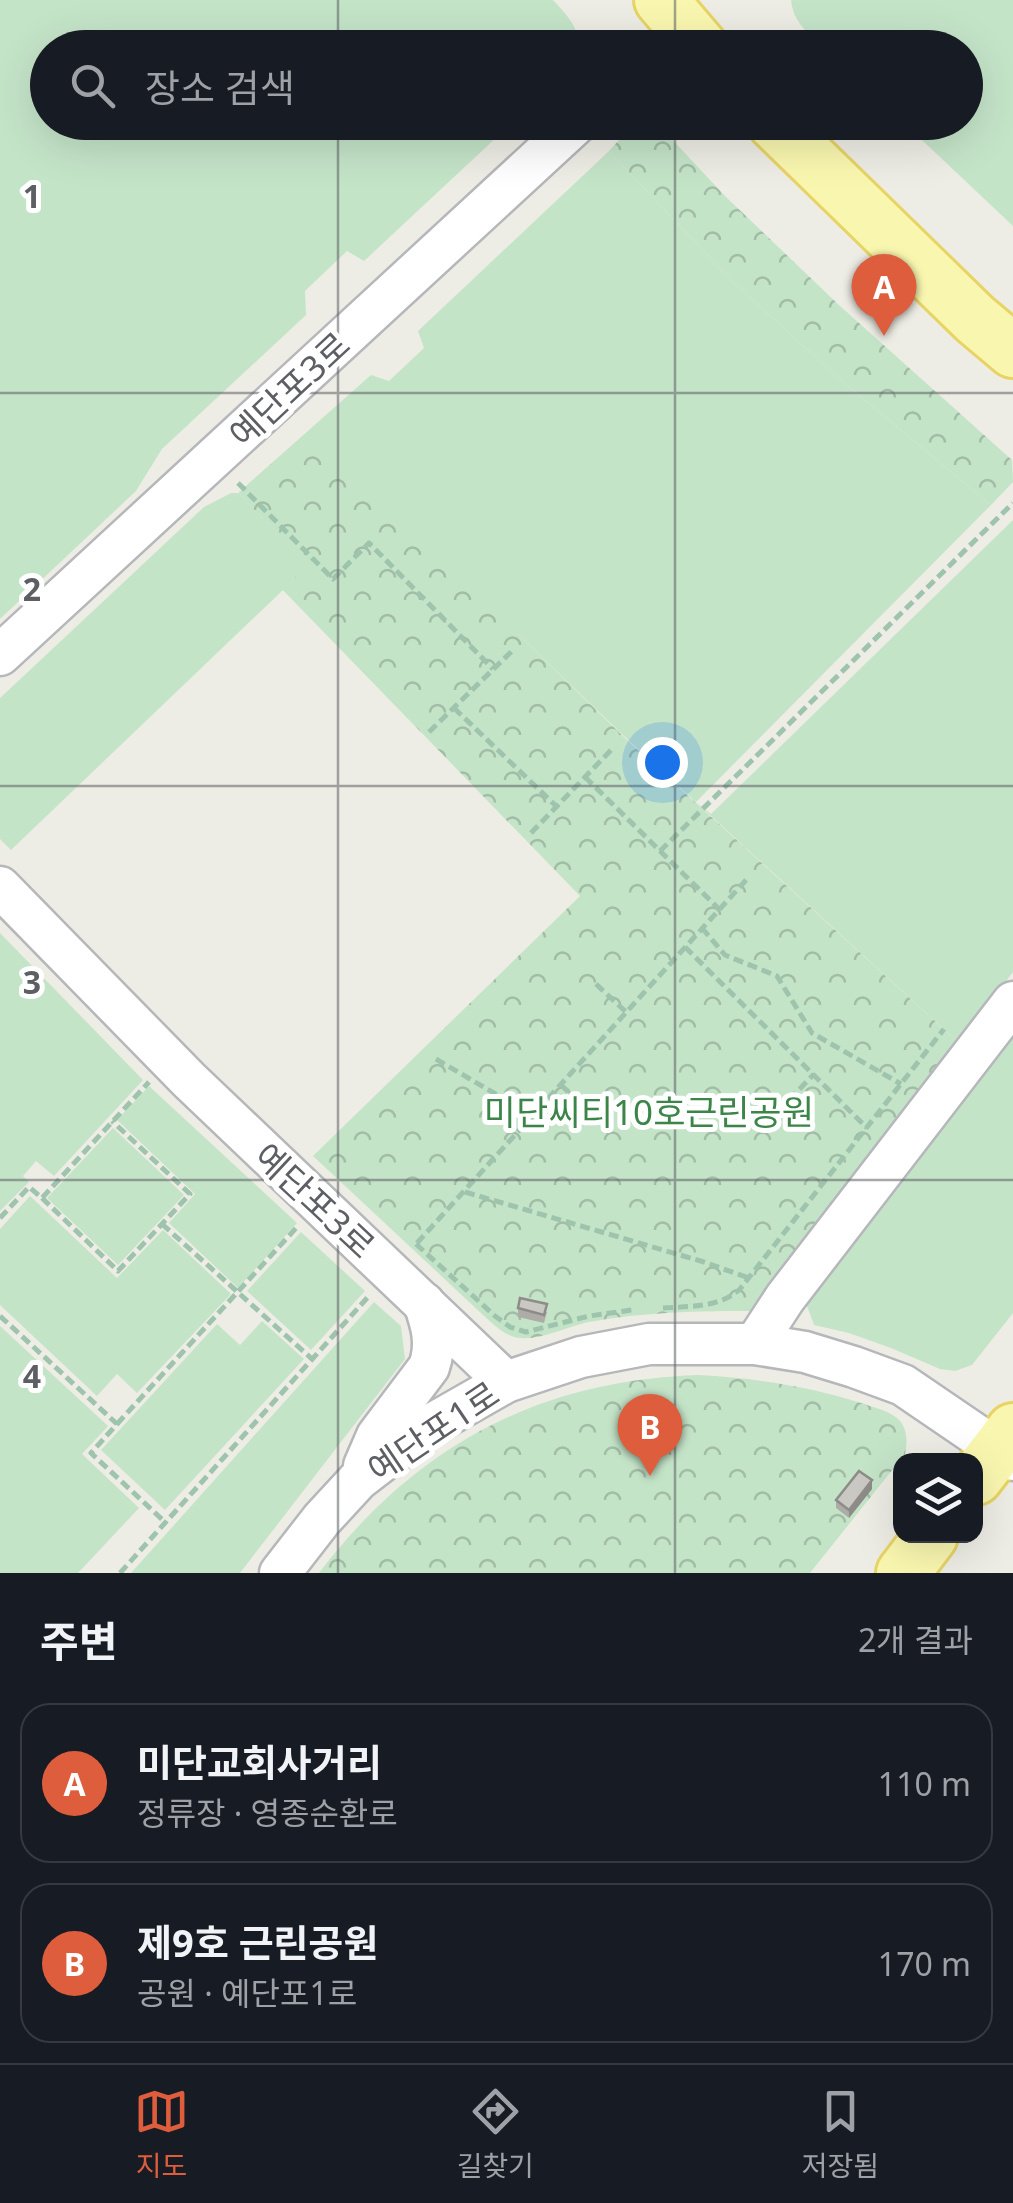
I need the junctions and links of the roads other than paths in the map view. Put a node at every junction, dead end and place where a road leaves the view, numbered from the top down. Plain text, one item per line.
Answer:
1 (558, 140) edge
2 (792, 140) edge
3 (1013, 352) edge
4 (0, 654) edge
5 (0, 887) edge
6 (1013, 1002) edge
7 (424, 1303) junction
8 (755, 1344) junction
9 (506, 1382) junction
10 (1000, 1454) edge
11 (358, 1480) junction
12 (926, 1543) edge
13 (280, 1573) edge
14 (902, 1573) edge

1 - 4 street, 예단포3로
2 - 3 main road
5 - 7 street, 예단포3로
6 - 8 street
7 - 9 street, 예단포3로
7 - 11 street
8 - 9 street, 예단포1로
8 - 10 street, 예단포1로
9 - 11 street, 예단포1로
11 - 13 street, 예단포1로
12 - 14 main road

